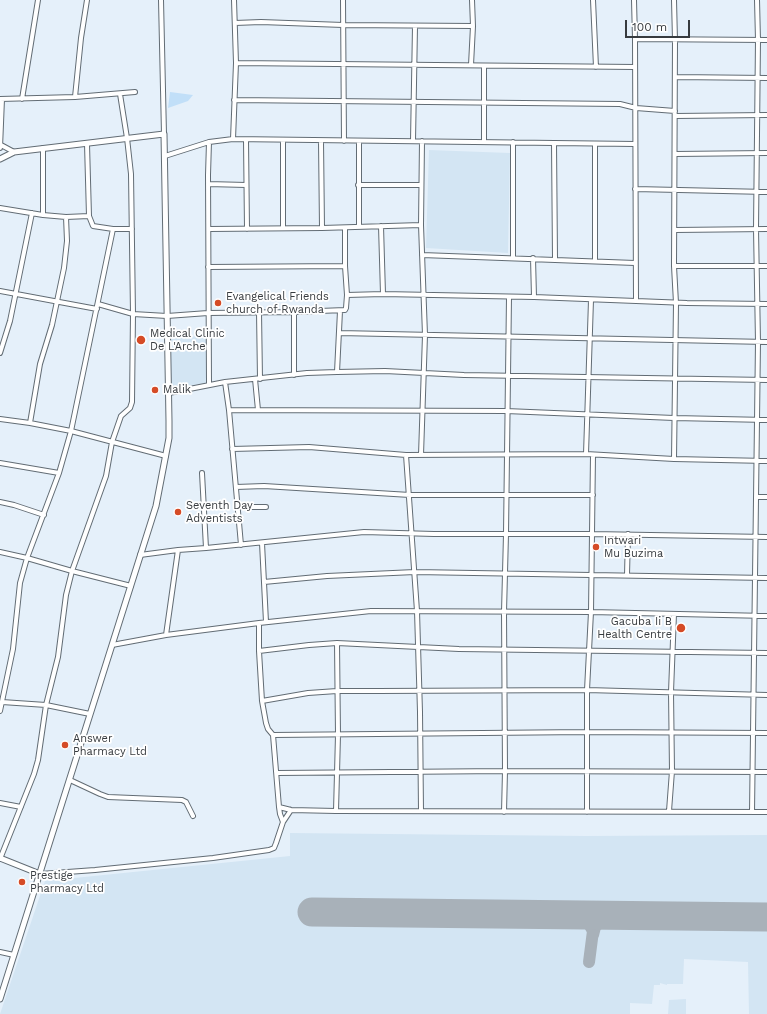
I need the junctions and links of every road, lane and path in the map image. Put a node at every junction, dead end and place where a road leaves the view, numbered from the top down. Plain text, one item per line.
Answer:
1 (38, 0) edge
2 (87, 0) edge
3 (161, 0) edge
4 (234, 0) edge
5 (343, 0) edge
6 (472, 0) edge
7 (593, 0) edge
8 (634, 0) edge
9 (674, 0) edge
10 (757, 0) edge
11 (235, 23) junction
12 (343, 25) junction
13 (415, 26) junction
14 (473, 26) junction
15 (635, 39) junction
16 (676, 40) junction
17 (758, 40) junction
18 (767, 40) edge
19 (236, 62) junction
20 (344, 64) junction
21 (414, 64) junction
22 (471, 65) junction
23 (484, 66) junction
24 (596, 67) junction
25 (635, 67) junction
26 (675, 77) junction
27 (758, 78) junction
28 (767, 78) edge
29 (135, 92) dead end
30 (120, 94) junction
31 (75, 97) junction
32 (1, 99) edge
33 (22, 99) junction
34 (234, 100) junction
35 (343, 102) junction
36 (413, 102) junction
37 (484, 102) junction
38 (636, 108) junction
39 (675, 110) junction
40 (757, 115) junction
41 (767, 115) edge
42 (675, 116) junction
43 (164, 134) junction
44 (1, 136) edge
45 (127, 138) junction
46 (233, 139) junction
47 (246, 140) junction
48 (284, 140) junction
49 (321, 141) junction
50 (344, 141) junction
51 (358, 141) junction
52 (413, 141) junction
53 (422, 141) junction
54 (209, 142) junction
55 (484, 142) junction
56 (513, 142) junction
57 (554, 143) junction
58 (87, 144) junction
59 (595, 144) junction
60 (635, 144) junction
61 (0, 146) edge
62 (43, 148) junction
63 (14, 152) junction
64 (757, 153) junction
65 (767, 153) edge
66 (675, 154) junction
67 (165, 156) junction
68 (0, 159) edge
69 (208, 184) junction
70 (246, 184) junction
71 (358, 185) junction
72 (421, 185) junction
73 (635, 189) junction
74 (675, 189) junction
75 (756, 192) junction
76 (767, 192) edge
77 (0, 208) edge
78 (32, 213) junction
79 (43, 214) junction
80 (89, 216) junction
81 (66, 217) junction
82 (421, 225) junction
83 (359, 226) junction
84 (381, 226) junction
85 (283, 228) junction
86 (322, 228) junction
87 (345, 228) junction
88 (113, 229) junction
89 (132, 229) junction
90 (208, 229) junction
91 (247, 229) junction
92 (756, 229) junction
93 (767, 229) edge
94 (675, 230) junction
95 (422, 255) junction
96 (512, 257) junction
97 (534, 258) junction
98 (555, 259) junction
99 (595, 261) junction
100 (635, 263) junction
101 (344, 266) junction
102 (674, 266) junction
103 (756, 266) junction
104 (767, 266) edge
105 (208, 267) junction
106 (0, 291) edge
107 (16, 294) junction
108 (383, 294) junction
109 (347, 295) junction
110 (424, 295) junction
111 (509, 297) junction
112 (534, 297) junction
113 (591, 300) junction
114 (57, 301) junction
115 (636, 301) junction
116 (676, 302) junction
117 (757, 304) junction
118 (767, 304) edge
119 (98, 306) junction
120 (340, 311) junction
121 (259, 312) junction
122 (294, 312) junction
123 (208, 313) junction
124 (133, 314) junction
125 (167, 316) junction
126 (339, 333) junction
127 (425, 335) junction
128 (508, 337) junction
129 (590, 338) junction
130 (675, 341) junction
131 (758, 342) junction
132 (767, 342) edge
133 (0, 353) edge
134 (337, 372) junction
135 (424, 373) junction
136 (294, 375) junction
137 (507, 375) junction
138 (588, 377) junction
139 (674, 378) junction
140 (255, 379) junction
141 (260, 379) junction
142 (757, 380) junction
143 (767, 380) edge
144 (225, 382) junction
145 (209, 385) junction
146 (169, 393) junction
147 (229, 410) junction
148 (258, 410) junction
149 (423, 411) junction
150 (506, 411) junction
151 (587, 415) junction
152 (674, 418) junction
153 (0, 419) edge
154 (757, 420) junction
155 (767, 420) edge
156 (30, 423) junction
157 (71, 432) junction
158 (112, 442) junction
159 (232, 449) junction
160 (586, 454) junction
161 (406, 455) junction
162 (421, 455) junction
163 (506, 455) junction
164 (593, 455) junction
165 (166, 456) junction
166 (674, 459) junction
167 (757, 461) junction
168 (767, 461) edge
169 (0, 463) edge
170 (59, 473) junction
171 (202, 473) dead end
172 (236, 487) junction
173 (410, 495) junction
174 (506, 495) junction
175 (593, 495) junction
176 (756, 497) junction
177 (767, 497) edge
178 (0, 502) edge
179 (266, 507) dead end
180 (237, 508) junction
181 (44, 515) junction
182 (411, 534) junction
183 (506, 534) junction
184 (592, 534) junction
185 (628, 534) junction
186 (756, 536) junction
187 (767, 537) edge
188 (262, 543) junction
189 (241, 545) junction
190 (206, 548) junction
191 (178, 550) junction
192 (0, 552) edge
193 (140, 555) junction
194 (27, 558) junction
195 (72, 571) junction
196 (415, 572) junction
197 (505, 573) junction
198 (591, 575) junction
199 (627, 576) junction
200 (755, 577) junction
201 (767, 578) edge
202 (264, 582) junction
203 (131, 586) junction
204 (417, 611) junction
205 (504, 612) junction
206 (591, 612) junction
207 (674, 614) junction
208 (755, 616) junction
209 (767, 616) edge
210 (259, 622) junction
211 (266, 622) junction
212 (166, 635) junction
213 (337, 643) junction
214 (112, 645) junction
215 (419, 647) junction
216 (504, 650) junction
217 (589, 650) junction
218 (259, 652) junction
219 (672, 652) junction
220 (754, 653) junction
221 (767, 653) edge
222 (0, 686) edge
223 (6, 688) junction
224 (505, 690) junction
225 (587, 690) junction
226 (337, 691) junction
227 (419, 691) junction
228 (671, 692) junction
229 (754, 695) junction
230 (767, 695) edge
231 (262, 701) junction
232 (2, 702) junction
233 (46, 705) junction
234 (0, 711) edge
235 (90, 714) junction
236 (587, 732) junction
237 (421, 733) junction
238 (504, 733) junction
239 (672, 733) junction
240 (753, 733) junction
241 (767, 733) edge
242 (273, 735) junction
243 (338, 735) junction
244 (505, 771) junction
245 (672, 771) junction
246 (587, 772) junction
247 (753, 772) junction
248 (767, 772) edge
249 (277, 773) junction
250 (337, 773) junction
251 (421, 773) junction
252 (70, 780) junction
253 (0, 803) edge
254 (21, 807) junction
255 (279, 807) junction
256 (291, 810) junction
257 (336, 811) junction
258 (421, 811) junction
259 (669, 811) junction
260 (504, 812) junction
261 (587, 812) junction
262 (752, 812) junction
263 (767, 812) edge
264 (193, 816) dead end
265 (283, 822) junction
266 (0, 858) edge
267 (40, 874) junction
268 (0, 952) edge
269 (14, 955) junction
270 (0, 999) edge

1 - 33 street
2 - 31 street
3 - 43 street
4 - 11 street
5 - 12 street
6 - 14 street
7 - 24 street
8 - 15 street
9 - 16 street
10 - 17 street
11 - 12 street
11 - 19 street
12 - 13 street
12 - 20 street
13 - 14 street
13 - 21 street
14 - 22 street
15 - 16 street
15 - 25 street
16 - 17 street
16 - 26 street
17 - 18 street
17 - 27 street
19 - 20 street
19 - 34 street
20 - 21 street
20 - 35 street
21 - 22 street
21 - 36 street
22 - 23 street
23 - 24 street
23 - 37 street
24 - 25 street
25 - 38 street
26 - 27 street
26 - 39 street
27 - 28 street
27 - 40 street
29 - 30 street
30 - 31 street
30 - 45 street
31 - 33 street
32 - 33 street
32 - 44 street
34 - 35 street
34 - 46 street
35 - 36 street
35 - 50 street
36 - 37 street
36 - 52 street
37 - 38 street
37 - 55 street
38 - 39 street
38 - 60 street
39 - 42 street
40 - 41 street
40 - 42 street
40 - 64 street
42 - 66 street
43 - 45 street
43 - 67 street
44 - 61 street
45 - 58 street
45 - 89 street
46 - 47 street
46 - 54 street
47 - 48 street
47 - 70 street
48 - 49 street
48 - 85 street
49 - 50 street
49 - 86 street
50 - 51 street
51 - 52 street
51 - 71 street
52 - 53 street
53 - 55 street
53 - 72 street
54 - 67 street
54 - 69 street
55 - 56 street
56 - 57 street
56 - 96 street
57 - 59 street
57 - 98 street
58 - 62 street
58 - 80 street
59 - 60 street
59 - 99 street
60 - 73 street
61 - 63 street
62 - 63 street
62 - 79 street
63 - 68 street
64 - 65 street
64 - 66 street
64 - 75 street
66 - 74 street
67 - 125 street
69 - 70 street
69 - 90 street
70 - 91 street
71 - 72 street
71 - 83 street
72 - 82 street
73 - 74 street
73 - 100 street
74 - 75 street
74 - 94 street
75 - 76 street
75 - 92 street
77 - 78 street
78 - 79 street
78 - 107 street
79 - 81 street
80 - 81 street
80 - 88 street
81 - 114 street
82 - 84 street
82 - 95 street
83 - 84 street
83 - 87 street
84 - 108 street
85 - 86 street
85 - 91 street
86 - 87 street
87 - 101 street
88 - 89 street
88 - 119 street
89 - 124 street
90 - 91 street
90 - 105 street
92 - 93 street
92 - 94 street
92 - 103 street
94 - 102 street
95 - 96 street
95 - 110 street
96 - 97 street
97 - 98 street
97 - 112 street
98 - 99 street
99 - 100 street
100 - 115 street
101 - 105 street
101 - 109 street
102 - 103 street
102 - 116 street
103 - 104 street
103 - 117 street
105 - 123 street
106 - 107 street
107 - 114 street
107 - 133 street
108 - 109 street
108 - 110 street
109 - 120 street
110 - 111 street
110 - 127 street
111 - 112 street
111 - 128 street
112 - 113 street
113 - 115 street
113 - 129 street
114 - 119 street
114 - 156 street
115 - 116 street
116 - 117 street
116 - 130 street
117 - 118 street
117 - 131 street
119 - 124 street
119 - 157 street
120 - 122 street
120 - 126 street
121 - 122 street
121 - 123 street
121 - 141 street
122 - 136 street
123 - 125 street
123 - 145 street
124 - 125 street
124 - 158 street
125 - 146 street
126 - 127 street
126 - 134 street
127 - 128 street
127 - 135 street
128 - 129 street
128 - 137 street
129 - 130 street
129 - 138 street
130 - 131 street
130 - 139 street
131 - 132 street
131 - 142 street
134 - 135 street
134 - 136 street
135 - 137 street
135 - 149 street
136 - 141 street
137 - 138 street
137 - 150 street
138 - 139 street
138 - 151 street
139 - 142 street
139 - 152 street
140 - 141 street
140 - 144 street
140 - 148 street
142 - 143 street
142 - 154 street
144 - 145 street
144 - 147 street
145 - 146 street
146 - 165 street
147 - 148 street
147 - 159 street
148 - 149 street
149 - 150 street
149 - 162 street
150 - 151 street
150 - 163 street
151 - 152 street
151 - 160 street
152 - 154 street
152 - 166 street
153 - 156 street
154 - 155 street
154 - 167 street
156 - 157 street
157 - 158 street
157 - 170 street
158 - 165 street
158 - 195 street
159 - 161 street
159 - 172 street
160 - 163 street
160 - 164 street
161 - 162 street
161 - 173 street
162 - 163 street
163 - 174 street
164 - 166 street
164 - 175 street
165 - 193 street
166 - 167 street
167 - 168 street
167 - 176 street
169 - 170 street
170 - 181 street
171 - 190 street
172 - 173 street
172 - 180 street
173 - 174 street
173 - 182 street
174 - 175 street
174 - 183 street
175 - 184 street
176 - 177 street
176 - 186 street
178 - 181 street
179 - 180 street
180 - 189 street
181 - 194 street
182 - 183 street
182 - 188 street
182 - 196 street
183 - 184 street
183 - 197 street
184 - 185 street
184 - 198 street
185 - 186 street
185 - 199 street
186 - 187 street
186 - 200 street
188 - 189 street
188 - 202 street
189 - 190 street
190 - 191 street
191 - 193 street
191 - 212 street
192 - 194 street
193 - 203 street
194 - 195 street
194 - 223 street
195 - 203 street
195 - 233 street
196 - 197 street
196 - 202 street
196 - 204 street
197 - 198 street
197 - 205 street
198 - 199 street
198 - 206 street
199 - 200 street
200 - 201 street
200 - 208 street
202 - 211 street
203 - 214 street
204 - 205 street
204 - 211 street
204 - 215 street
205 - 206 street
205 - 216 street
206 - 207 street
206 - 217 street
207 - 208 street
207 - 219 street
208 - 209 street
208 - 220 street
210 - 211 street
210 - 212 street
210 - 218 street
212 - 214 street
213 - 215 street
213 - 218 street
213 - 226 street
214 - 235 street
215 - 216 street
215 - 227 street
216 - 217 street
216 - 224 street
217 - 219 street
217 - 225 street
218 - 231 street
219 - 220 street
219 - 228 street
220 - 221 street
220 - 229 street
222 - 223 street
223 - 232 street
224 - 225 street
224 - 227 street
224 - 238 street
225 - 228 street
225 - 236 street
226 - 227 street
226 - 231 street
226 - 243 street
227 - 237 street
228 - 229 street
228 - 239 street
229 - 230 street
229 - 240 street
231 - 242 street
232 - 233 street
232 - 234 street
233 - 235 street
233 - 254 street
235 - 252 street
236 - 238 street
236 - 239 street
236 - 246 street
237 - 238 street
237 - 243 street
237 - 251 street
238 - 244 street
239 - 240 street
239 - 245 street
240 - 241 street
240 - 247 street
242 - 243 street
242 - 249 street
243 - 250 street
244 - 246 street
244 - 251 street
244 - 260 street
245 - 246 street
245 - 247 street
245 - 259 street
246 - 261 street
247 - 248 street
247 - 262 street
249 - 250 street
249 - 255 street
250 - 251 street
250 - 257 street
251 - 258 street
252 - 264 street
252 - 267 street
253 - 254 street
254 - 266 street
255 - 256 street
255 - 265 street
256 - 257 street
256 - 265 street
257 - 258 street
258 - 260 street
259 - 261 street
259 - 262 street
260 - 261 street
262 - 263 street
265 - 267 street
266 - 267 street
267 - 269 street
268 - 269 street
269 - 270 street

